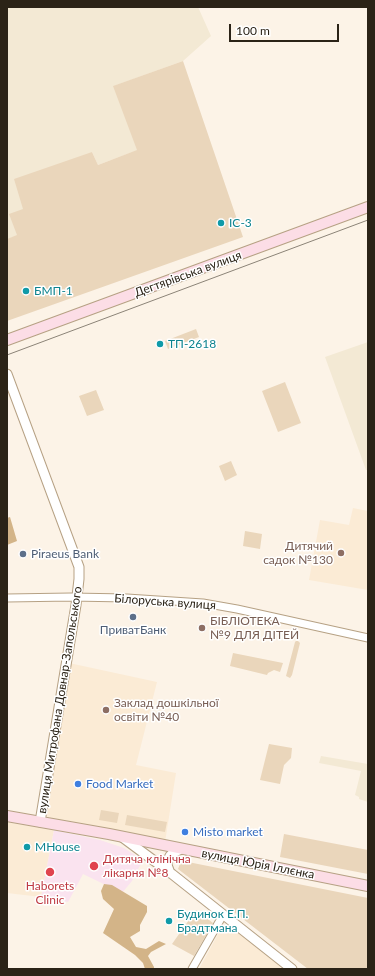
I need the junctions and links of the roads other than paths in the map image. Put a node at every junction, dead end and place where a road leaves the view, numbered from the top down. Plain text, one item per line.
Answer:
1 (368, 207) edge
2 (7, 340) edge
3 (7, 374) edge
4 (76, 597) junction
5 (7, 598) edge
6 (368, 638) edge
7 (7, 816) edge
8 (40, 822) junction
9 (122, 836) junction
10 (181, 849) junction
11 (170, 873) junction
12 (368, 886) edge
13 (223, 914) junction
14 (192, 969) edge
15 (292, 969) edge

1 - 2 main road, Дегтярівська вулиця
3 - 4 street, вулиця Митрофана Довнар-Запольського
4 - 5 street, Білоруська вулиця
4 - 6 street, Білоруська вулиця
4 - 8 street, вулиця Митрофана Довнар-Запольського
7 - 8 main road, вулиця Юрія Іллєнка
8 - 9 main road, вулиця Юрія Іллєнка
9 - 10 main road, вулиця Юрія Іллєнка
9 - 11 street
10 - 11 street
10 - 12 main road, вулиця Юрія Іллєнка
11 - 13 street
13 - 14 street
13 - 15 street

